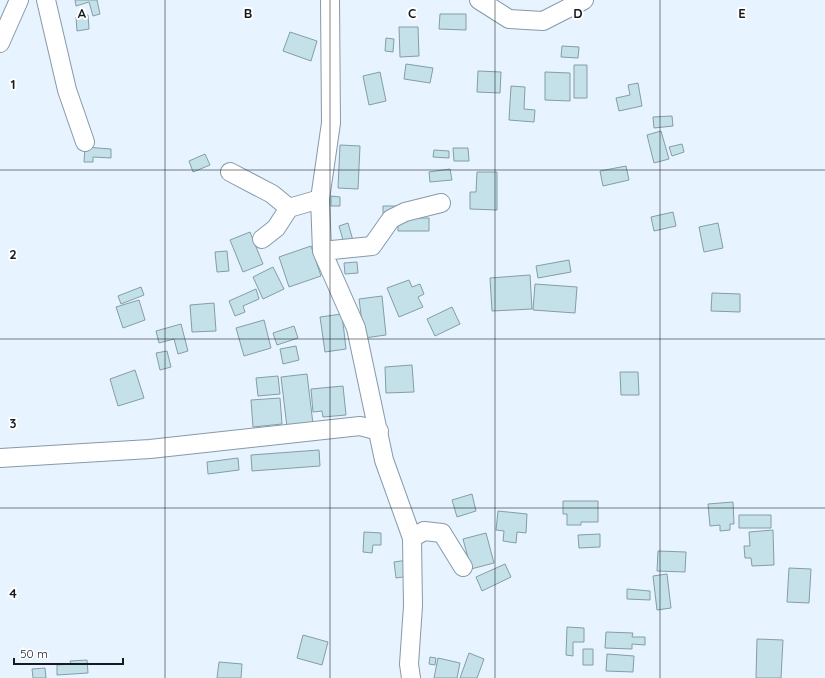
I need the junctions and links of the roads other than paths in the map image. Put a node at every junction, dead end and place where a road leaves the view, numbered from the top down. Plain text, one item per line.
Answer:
1 (20, 0) edge
2 (46, 0) edge
3 (330, 0) edge
4 (478, 0) edge
5 (584, 0) edge
6 (0, 43) edge
7 (84, 142) dead end
8 (230, 172) dead end
9 (320, 199) junction
10 (441, 203) dead end
11 (289, 208) junction
12 (262, 239) dead end
13 (322, 251) junction
14 (378, 431) junction
15 (0, 458) edge
16 (412, 538) junction
17 (463, 567) dead end
18 (411, 678) edge

1 - 6 street
2 - 7 street
3 - 9 street
4 - 5 street
8 - 11 street
9 - 11 street
9 - 13 street
10 - 13 street
11 - 12 street
13 - 14 street
14 - 15 street
14 - 16 street
16 - 17 street
16 - 18 street

